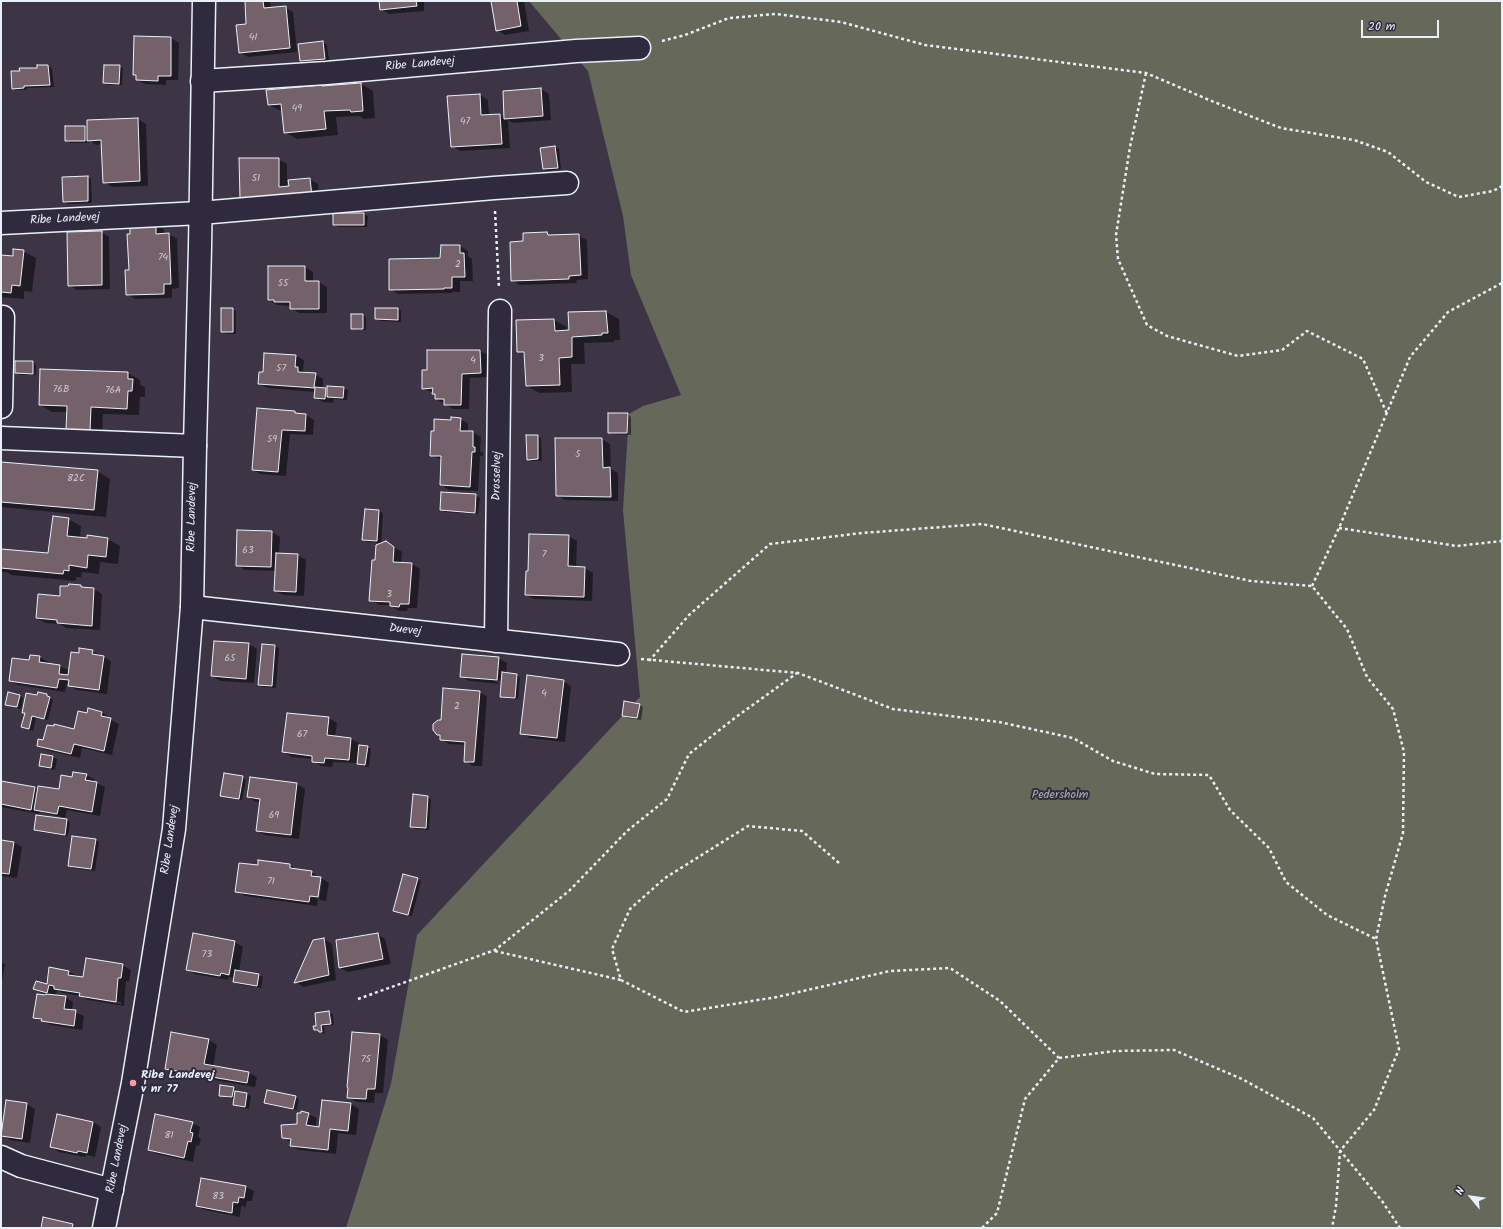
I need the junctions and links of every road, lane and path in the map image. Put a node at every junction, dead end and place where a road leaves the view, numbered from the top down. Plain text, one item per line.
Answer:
1 (204, 1) edge
2 (639, 48) joint
3 (1146, 73) junction
4 (202, 81) junction
5 (567, 183) dead end
6 (1502, 186) edge
7 (494, 188) junction
8 (200, 213) junction
9 (1, 223) edge
10 (1502, 283) edge
11 (500, 311) joint
12 (3, 317) dead end
13 (1, 406) edge
14 (1387, 414) junction
15 (1, 438) edge
16 (195, 446) junction
17 (1339, 528) junction
18 (1502, 541) edge
19 (1312, 586) junction
20 (192, 607) junction
21 (496, 641) junction
22 (618, 654) joint
23 (649, 661) junction
24 (798, 673) junction
25 (839, 863) dead end
26 (1376, 939) junction
27 (495, 950) junction
28 (621, 980) junction
29 (358, 999) dead end
30 (1059, 1058) junction
31 (1340, 1151) junction
32 (1, 1157) edge
33 (112, 1190) junction
34 (104, 1228) edge
35 (982, 1228) edge
36 (1332, 1228) edge
37 (1400, 1228) edge

1 - 4 street, Ribe Landevej
2 - 3 path
2 - 4 street, Ribe Landevej
3 - 6 path
3 - 14 path
4 - 8 street, Ribe Landevej
5 - 7 street, Ribe Landevej
7 - 8 street, Ribe Landevej
7 - 11 path
8 - 9 street, Ribe Landevej
8 - 16 street, Ribe Landevej
10 - 14 path
11 - 21 street, Drosselvej
12 - 13 street
14 - 17 path
15 - 16 street
16 - 20 street, Ribe Landevej
17 - 18 path
17 - 19 path
19 - 23 path
19 - 26 path
20 - 21 street, Duevej
20 - 33 street, Ribe Landevej
21 - 22 street, Duevej
22 - 23 path
23 - 24 path
24 - 26 path
24 - 27 path
25 - 28 path
26 - 31 path
27 - 28 path
27 - 29 path
28 - 30 path
30 - 31 path
30 - 35 path
31 - 36 path
31 - 37 path
32 - 33 street
33 - 34 street, Ribe Landevej

